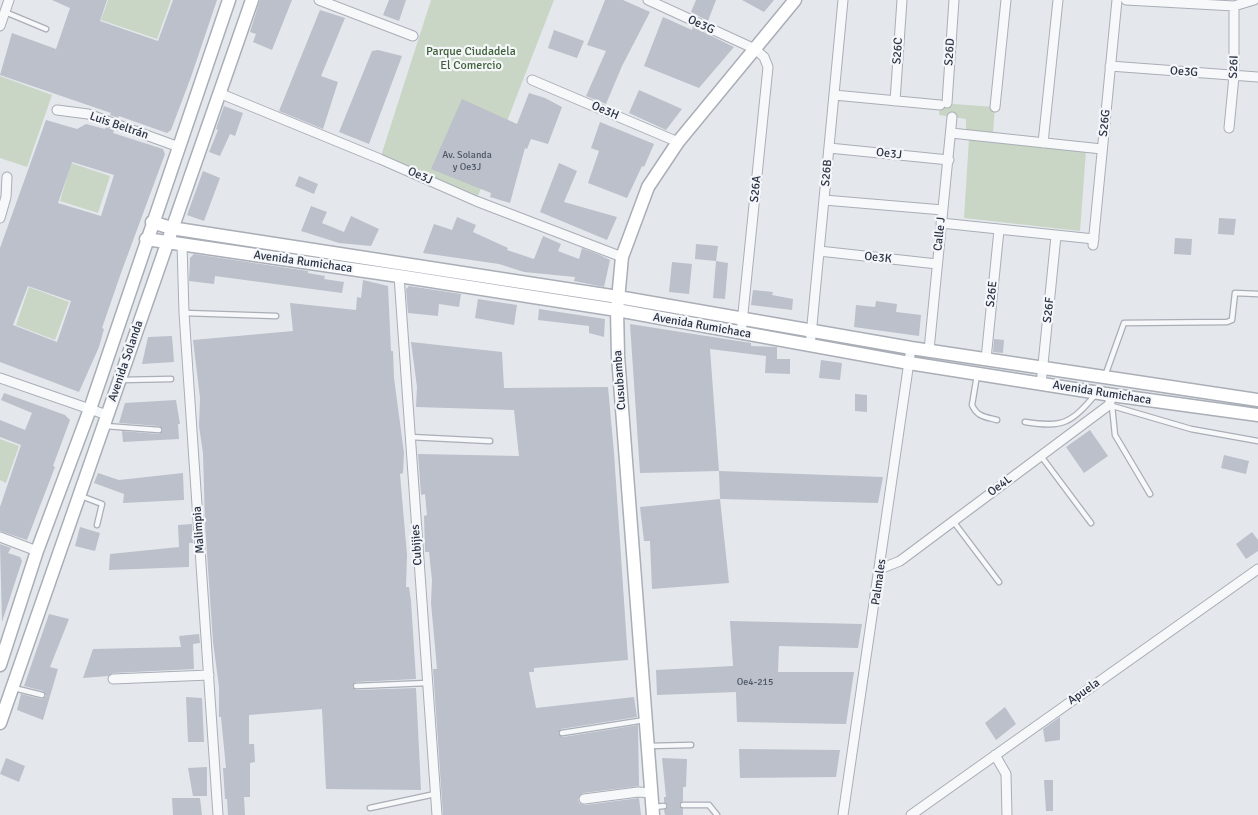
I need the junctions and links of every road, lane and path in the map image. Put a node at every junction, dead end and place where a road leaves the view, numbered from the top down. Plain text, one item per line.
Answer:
1 (9, 0) edge
2 (230, 0) edge
3 (252, 0) edge
4 (319, 0) edge
5 (648, 0) edge
6 (795, 0) edge
7 (843, 0) edge
8 (902, 0) edge
9 (954, 0) edge
10 (1006, 0) edge
11 (1058, 0) edge
12 (1117, 0) edge
13 (1128, 0) edge
14 (1249, 1) edge
15 (1191, 3) edge
16 (1234, 6) junction
17 (5, 12) junction
18 (0, 26) edge
19 (46, 29) dead end
20 (413, 36) dead end
21 (755, 50) junction
22 (1110, 66) junction
23 (1234, 76) junction
24 (1258, 77) edge
25 (532, 80) dead end
26 (219, 93) junction
27 (834, 95) junction
28 (895, 101) junction
29 (995, 107) dead end
30 (57, 110) dead end
31 (952, 117) dead end
32 (1229, 128) dead end
33 (951, 133) junction
34 (678, 142) junction
35 (1043, 143) junction
36 (179, 147) junction
37 (829, 148) junction
38 (1102, 150) junction
39 (949, 160) junction
40 (7, 177) dead end
41 (824, 200) junction
42 (943, 210) junction
43 (0, 218) edge
44 (152, 222) junction
45 (941, 223) junction
46 (171, 228) junction
47 (999, 230) junction
48 (1056, 236) junction
49 (146, 239) junction
50 (166, 242) junction
51 (182, 244) junction
52 (819, 251) junction
53 (622, 258) junction
54 (937, 264) junction
55 (399, 276) junction
56 (1258, 294) edge
57 (618, 297) junction
58 (617, 310) junction
59 (184, 313) junction
60 (276, 316) dead end
61 (743, 319) junction
62 (813, 331) junction
63 (741, 333) junction
64 (810, 346) junction
65 (911, 348) junction
66 (929, 350) junction
67 (986, 359) junction
68 (909, 363) junction
69 (1043, 368) junction
70 (977, 374) junction
71 (1105, 377) junction
72 (0, 378) edge
73 (171, 379) dead end
74 (119, 380) junction
75 (1041, 384) junction
76 (1097, 393) junction
77 (1258, 400) edge
78 (1111, 402) junction
79 (90, 410) junction
80 (1258, 415) edge
81 (106, 420) junction
82 (997, 420) dead end
83 (1025, 422) dead end
84 (159, 430) dead end
85 (408, 436) junction
86 (490, 441) dead end
87 (1258, 441) edge
88 (1041, 456) junction
89 (1150, 494) dead end
90 (80, 495) junction
91 (953, 521) junction
92 (1091, 523) dead end
93 (97, 525) dead end
94 (0, 537) edge
95 (37, 551) junction
96 (1258, 569) edge
97 (880, 570) junction
98 (999, 582) dead end
99 (0, 666) edge
100 (208, 675) junction
101 (113, 679) dead end
102 (427, 683) junction
103 (356, 686) dead end
104 (12, 688) junction
105 (42, 696) dead end
106 (646, 720) junction
107 (0, 723) edge
108 (562, 733) dead end
109 (690, 745) dead end
110 (648, 746) junction
111 (994, 755) junction
112 (652, 793) junction
113 (435, 794) junction
114 (584, 799) dead end
115 (683, 805) dead end
116 (370, 808) dead end
117 (657, 809) edge
118 (218, 815) edge
119 (436, 815) edge
120 (717, 815) edge
121 (843, 815) edge
122 (910, 815) edge
123 (1007, 815) edge

1 - 17 street
2 - 36 street, Avenida Solanda
3 - 26 street, Avenida Solanda
4 - 20 street
5 - 21 street, Oe3G
6 - 21 street, Cusubamba
7 - 27 street, S26B
8 - 28 street, S26C
9 - 28 street, S26D
10 - 29 street
11 - 35 street
12 - 22 street, S26G
13 - 15 street
14 - 16 street
15 - 16 street
16 - 23 street, S26I
17 - 18 street
17 - 19 lane
21 - 34 street, Cusubamba
21 - 61 street, S26A
22 - 23 street, Oe3G
22 - 38 street, S26G
23 - 24 street, Oe3G
23 - 32 street, S26I
25 - 34 street, Oe3H
26 - 46 street, Avenida Solanda
26 - 53 street, Oe3J
27 - 28 street
27 - 37 street, S26B
30 - 36 street, Luis Beltrán
31 - 33 street, Calle J
33 - 35 street
33 - 39 street, Calle J
34 - 53 street, Cusubamba
35 - 38 street
36 - 44 street, Avenida Solanda
37 - 39 street, Oe3J
37 - 41 street, S26B
38 - 48 street, S26G
39 - 42 street, Calle J
40 - 43 street
41 - 42 street
41 - 52 street, S26B
42 - 45 street, Calle J
44 - 46 street, Avenida Rumichaca
44 - 49 street, Avenida Solanda
45 - 47 street
45 - 54 street, Calle J
46 - 50 street, Avenida Solanda
46 - 57 street, Avenida Rumichaca
47 - 48 street
47 - 67 street, S26E
48 - 69 street, S26F
49 - 50 street, Avenida Rumichaca
49 - 79 street, Avenida Solanda
50 - 51 street, Avenida Rumichaca
50 - 74 street, Avenida Solanda
51 - 55 street, Avenida Rumichaca
51 - 59 street, Malimpia
52 - 54 street, Oe3K
52 - 62 street, S26B
53 - 57 street, Cusubamba
54 - 66 street, Calle J
55 - 58 street, Avenida Rumichaca
55 - 85 street, Cubijies
56 - 71 lane
57 - 58 street, Cusubamba
57 - 61 street, Avenida Rumichaca
58 - 63 street, Avenida Rumichaca
58 - 106 street, Cusubamba
59 - 60 lane
59 - 100 street, Malimpia
61 - 62 street, Avenida Rumichaca
61 - 63 street, S26A
62 - 64 street, S26B
62 - 65 street, Avenida Rumichaca
63 - 64 street, Avenida Rumichaca
64 - 68 street, Avenida Rumichaca
65 - 66 street, Avenida Rumichaca
65 - 68 street, Palmales
66 - 67 street, Avenida Rumichaca
67 - 69 street, Avenida Rumichaca
68 - 70 street, Avenida Rumichaca
68 - 97 street, Palmales
69 - 71 street, Avenida Rumichaca
69 - 75 street, S26F
70 - 75 street, Avenida Rumichaca
70 - 82 lane
71 - 77 street, Avenida Rumichaca
72 - 79 street
73 - 74 lane
74 - 81 street, Avenida Solanda
75 - 76 street, Avenida Rumichaca
76 - 78 street, Avenida Rumichaca
76 - 83 lane
78 - 80 street, Avenida Rumichaca
78 - 87 lane
78 - 88 street, Oe4L
78 - 89 lane
79 - 81 street
79 - 95 street, Avenida Solanda
81 - 84 lane
81 - 90 street, Avenida Solanda
85 - 86 lane
85 - 102 street, Cubijies
88 - 91 street, Oe4L
88 - 92 lane
90 - 93 lane
90 - 104 street, Avenida Solanda
91 - 97 street, Oe4L
91 - 98 lane
94 - 95 street
95 - 99 street, Avenida Solanda
96 - 111 street, Apuela
97 - 121 street, Palmales
100 - 101 street
100 - 118 street, Malimpia
102 - 103 lane
102 - 113 street, Cubijies
104 - 105 lane
104 - 107 street, Avenida Solanda
106 - 108 lane
106 - 110 street, Cusubamba
109 - 110 lane
110 - 112 street, Cusubamba
111 - 122 street, Apuela
111 - 123 street
112 - 114 street
112 - 117 street, Cusubamba
113 - 116 lane
113 - 119 street, Cubijies
115 - 120 lane

